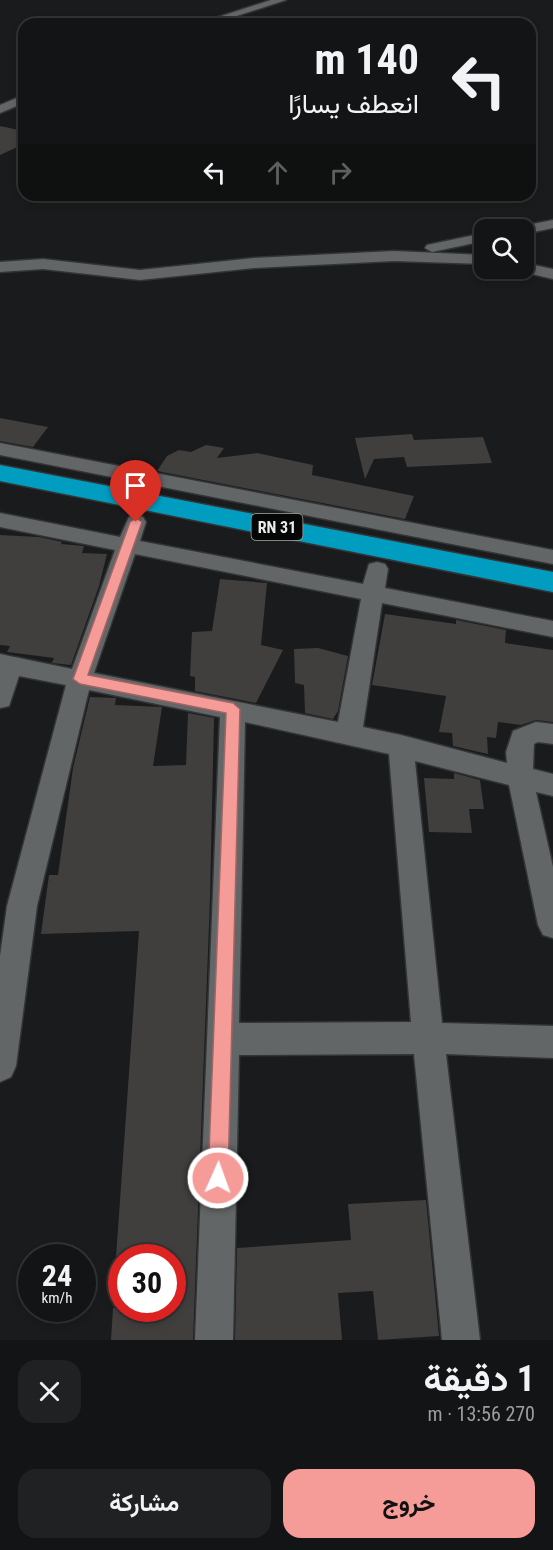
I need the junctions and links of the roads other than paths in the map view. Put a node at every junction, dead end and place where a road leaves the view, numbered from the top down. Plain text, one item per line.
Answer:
1 (281, 0) edge
2 (210, 10) dead end
3 (207, 18) edge
4 (222, 18) edge
5 (18, 102) edge
6 (0, 110) edge
7 (553, 224) edge
8 (534, 228) edge
9 (474, 239) edge
10 (394, 256) junction
11 (474, 260) edge
12 (0, 267) edge
13 (534, 270) edge
14 (553, 274) edge
15 (0, 449) edge
16 (0, 473) edge
17 (0, 496) edge
18 (0, 520) edge
19 (131, 534) junction
20 (553, 557) edge
21 (374, 581) junction
22 (553, 582) edge
23 (553, 604) edge
24 (553, 629) edge
25 (5, 664) edge
26 (80, 679) junction
27 (0, 699) edge
28 (233, 709) junction
29 (349, 734) junction
30 (553, 734) edge
31 (401, 746) junction
32 (520, 777) junction
33 (553, 785) edge
34 (11, 903) edge
35 (552, 919) edge
36 (428, 1038) junction
37 (222, 1039) junction
38 (553, 1042) edge
39 (0, 1066) edge
40 (214, 1340) edge
41 (461, 1340) edge

1 - 4 street
2 - 3 street
5 - 6 street
7 - 8 street
9 - 10 street
10 - 11 street
10 - 12 street
13 - 14 street
15 - 20 street
16 - 22 highway, RN 31
17 - 19 highway, RN 31
18 - 19 street
19 - 21 highway, RN 31
19 - 26 street
21 - 23 highway, RN 31
21 - 24 street
21 - 29 street
25 - 26 street
25 - 27 street
26 - 28 street
26 - 34 street
28 - 29 street
28 - 37 street
29 - 31 street
30 - 32 street
31 - 32 street
31 - 36 street
32 - 33 street
32 - 35 street
34 - 39 street
36 - 37 street
36 - 38 street
36 - 41 street
37 - 40 street

